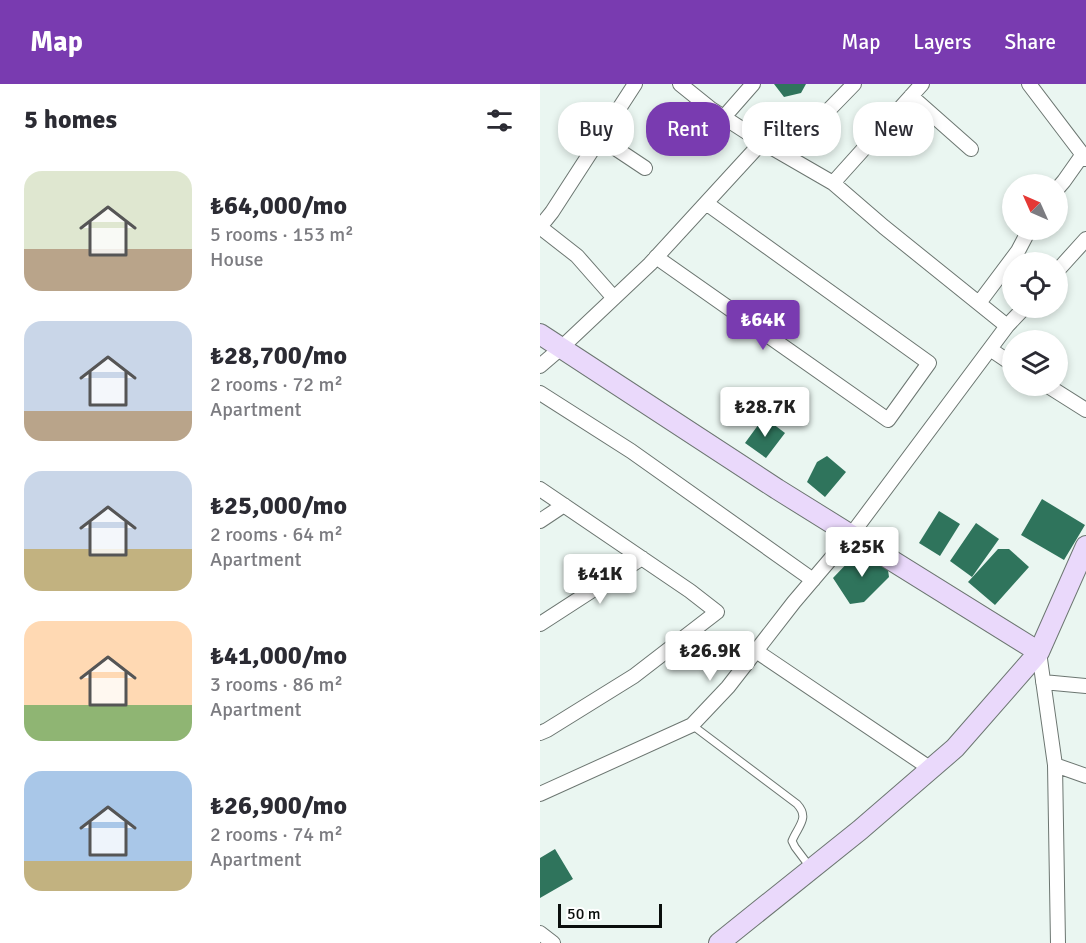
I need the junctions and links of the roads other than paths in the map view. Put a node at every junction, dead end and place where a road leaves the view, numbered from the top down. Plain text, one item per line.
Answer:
1 (634, 84) edge
2 (680, 84) edge
3 (753, 84) edge
4 (854, 84) edge
5 (922, 84) edge
6 (1029, 84) edge
7 (911, 96) junction
8 (623, 102) edge
9 (702, 102) edge
10 (837, 102) edge
11 (730, 110) edge
12 (971, 149) dead end
13 (588, 156) edge
14 (627, 156) edge
15 (749, 156) edge
16 (787, 156) edge
17 (1084, 157) edge
18 (645, 168) dead end
19 (1068, 177) edge
20 (833, 183) junction
21 (706, 203) junction
22 (540, 227) edge
23 (1086, 239) edge
24 (1024, 240) edge
25 (656, 257) junction
26 (1068, 259) edge
27 (614, 298) junction
28 (979, 303) junction
29 (1015, 318) edge
30 (1007, 326) junction
31 (540, 334) edge
32 (561, 348) junction
33 (990, 349) junction
34 (1002, 357) edge
35 (540, 366) edge
36 (540, 393) edge
37 (1063, 396) edge
38 (1086, 410) edge
39 (540, 489) edge
40 (564, 505) junction
41 (540, 521) edge
42 (851, 535) junction
43 (1086, 547) edge
44 (642, 558) junction
45 (813, 580) junction
46 (540, 624) edge
47 (756, 651) junction
48 (1039, 652) junction
49 (1043, 682) junction
50 (1086, 686) edge
51 (692, 724) junction
52 (540, 733) edge
53 (1055, 765) junction
54 (931, 769) junction
55 (1086, 776) edge
56 (540, 794) edge
57 (812, 869) junction
58 (540, 933) edge
59 (553, 943) edge
60 (719, 943) edge
61 (1058, 943) edge

1 - 8 street
2 - 9 street
3 - 11 street
4 - 10 street
5 - 7 street
6 - 17 street
7 - 12 street
7 - 20 street
13 - 22 street
14 - 18 street
15 - 21 street
16 - 20 street
17 - 19 street
20 - 28 street
21 - 25 street
21 - 25 street
22 - 27 street
23 - 26 street
24 - 28 street
25 - 27 street
27 - 32 street
28 - 30 street
29 - 30 street
30 - 33 street
31 - 32 main road
32 - 35 street
32 - 42 main road
33 - 34 street
33 - 42 street
36 - 45 street
37 - 38 street
39 - 40 street
40 - 41 street
40 - 44 street
42 - 45 street
42 - 48 main road
43 - 48 main road
44 - 46 street
44 - 52 street
45 - 47 street
47 - 51 street
47 - 54 street
48 - 49 street
48 - 54 main road
49 - 50 street
49 - 53 street
51 - 56 street
51 - 57 lane
53 - 55 street
53 - 61 street
54 - 57 main road
57 - 60 main road
58 - 59 street

